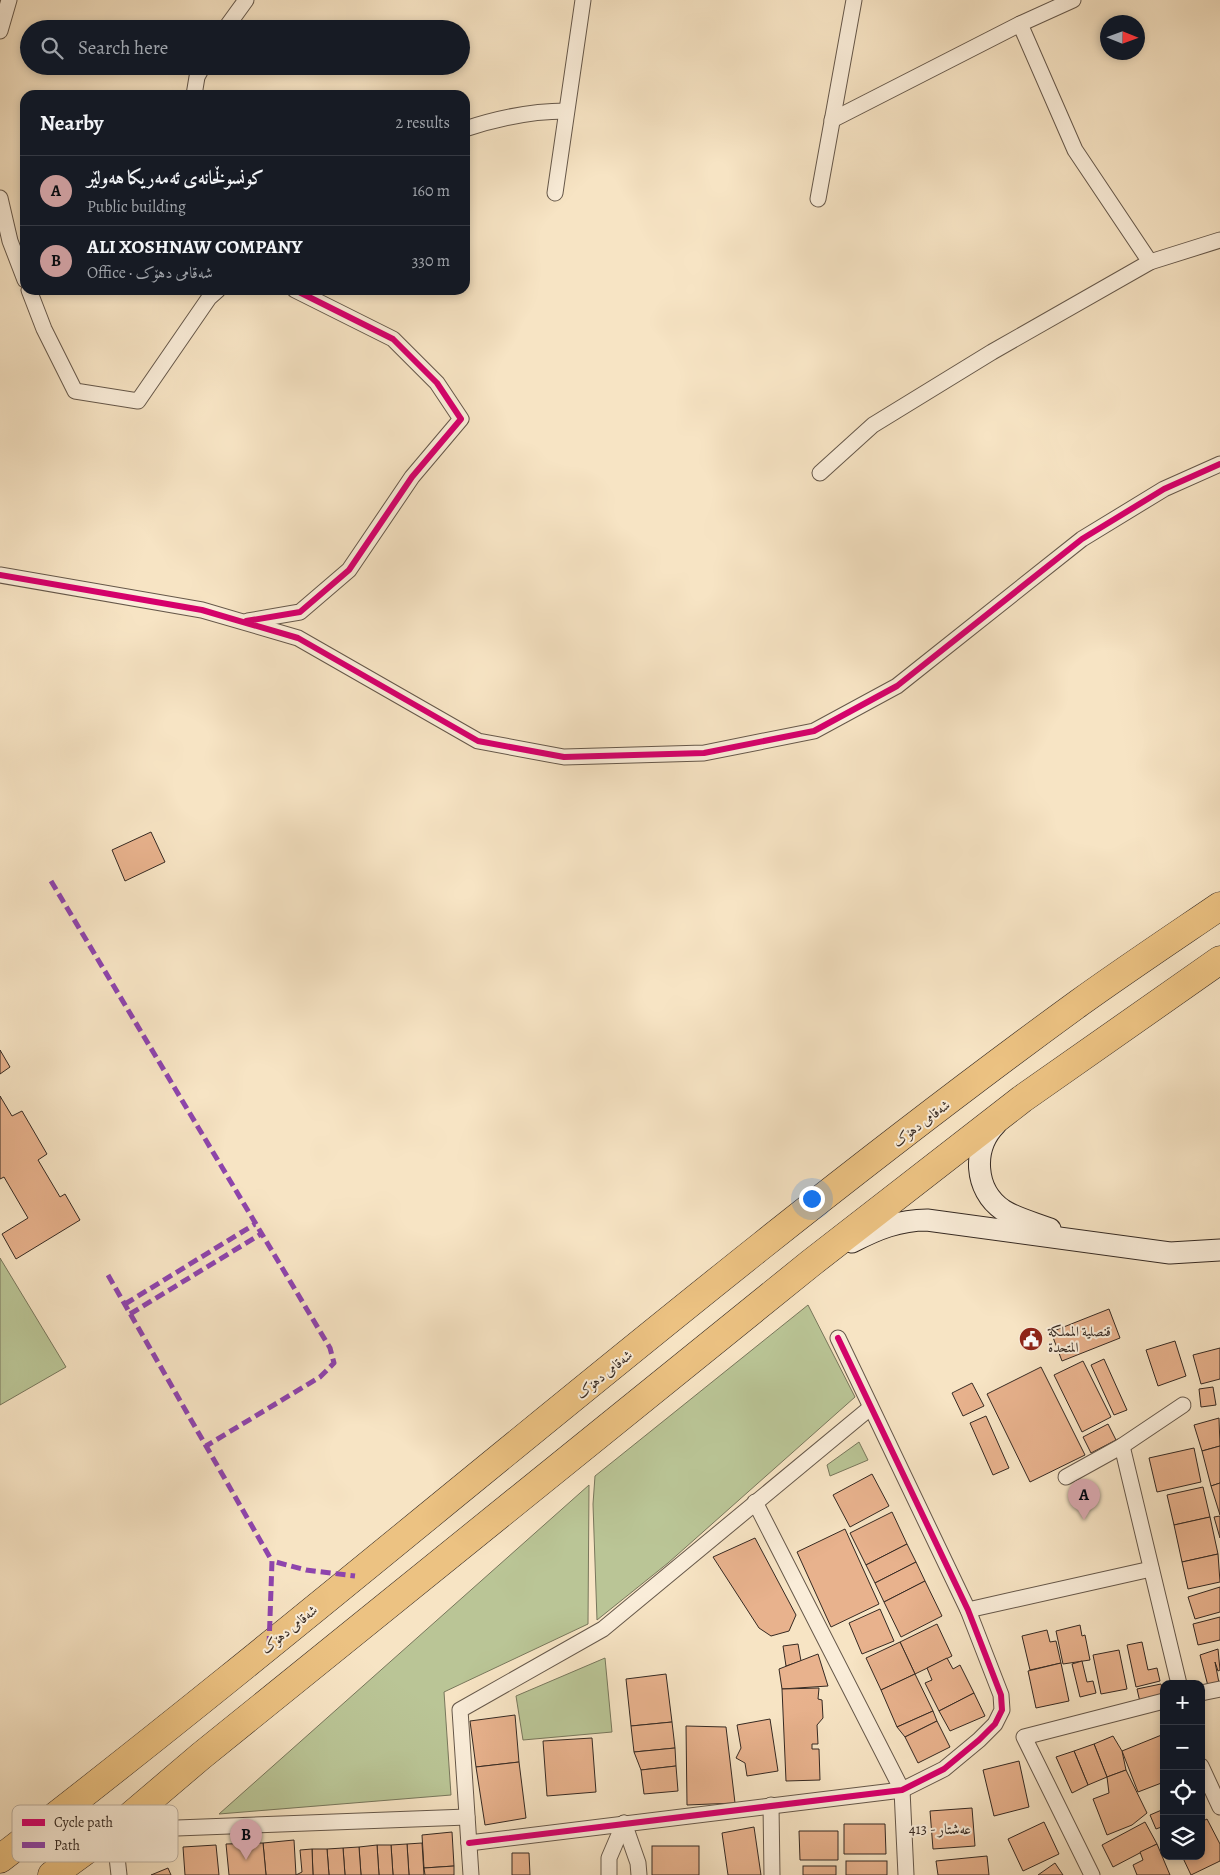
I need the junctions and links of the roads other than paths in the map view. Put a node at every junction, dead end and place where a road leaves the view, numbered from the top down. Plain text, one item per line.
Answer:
1 (9, 0) edge
2 (246, 0) edge
3 (583, 0) edge
4 (854, 0) edge
5 (1073, 0) edge
6 (232, 20) edge
7 (1020, 24) junction
8 (0, 31) edge
9 (198, 75) edge
10 (195, 90) edge
11 (566, 111) junction
12 (832, 120) junction
13 (470, 127) edge
14 (555, 193) dead end
15 (0, 198) edge
16 (818, 199) dead end
17 (1220, 240) edge
18 (1150, 262) junction
19 (20, 267) edge
20 (31, 295) edge
21 (212, 295) edge
22 (305, 295) edge
23 (1220, 464) edge
24 (820, 473) dead end
25 (0, 575) edge
26 (243, 622) junction
27 (1220, 906) edge
28 (1220, 960) edge
29 (1022, 1098) junction
30 (1093, 1244) junction
31 (1220, 1250) edge
32 (811, 1263) junction
33 (838, 1338) dead end
34 (1183, 1405) dead end
35 (870, 1408) junction
36 (1122, 1446) junction
37 (1066, 1476) dead end
38 (755, 1502) junction
39 (1151, 1569) junction
40 (968, 1610) junction
41 (1178, 1680) edge
42 (1220, 1688) edge
43 (1205, 1691) edge
44 (1160, 1702) edge
45 (174, 1723) junction
46 (201, 1756) junction
47 (1203, 1770) edge
48 (902, 1790) junction
49 (69, 1805) edge
50 (144, 1805) edge
51 (771, 1805) junction
52 (1220, 1807) edge
53 (467, 1817) junction
54 (624, 1823) junction
55 (178, 1828) edge
56 (470, 1843) junction
57 (12, 1850) edge
58 (0, 1859) edge
59 (70, 1862) edge
60 (118, 1862) edge
61 (52, 1875) edge
62 (119, 1875) edge
63 (471, 1875) edge
64 (609, 1875) edge
65 (639, 1875) edge
66 (772, 1875) edge
67 (906, 1875) edge
68 (1092, 1875) edge

1 - 8 street
2 - 6 street
3 - 11 street
4 - 12 street
5 - 7 street
7 - 12 street
7 - 18 street
9 - 10 street
11 - 13 street
11 - 14 street
12 - 16 street
15 - 19 street
17 - 18 street
18 - 24 street
20 - 21 street
22 - 26 street
23 - 26 street
25 - 26 street
27 - 45 highway, شەقامی دهۆک
28 - 29 highway
29 - 30 street
29 - 32 highway
30 - 31 street
30 - 32 street
32 - 46 highway
33 - 35 street
34 - 36 street
35 - 38 street
35 - 40 street
36 - 37 street
36 - 39 street
38 - 48 street
38 - 53 street
39 - 40 street
39 - 41 street
40 - 48 street
42 - 43 street
44 - 68 street
45 - 46 highway
45 - 49 highway, شەقامی دهۆک
46 - 50 highway
47 - 52 street
48 - 51 street
48 - 67 street
51 - 54 street
51 - 66 street
53 - 55 street
53 - 56 street
54 - 56 street
54 - 64 street
54 - 65 street
56 - 63 street
57 - 58 highway, شەقامی دهۆک
59 - 61 highway
60 - 62 street

